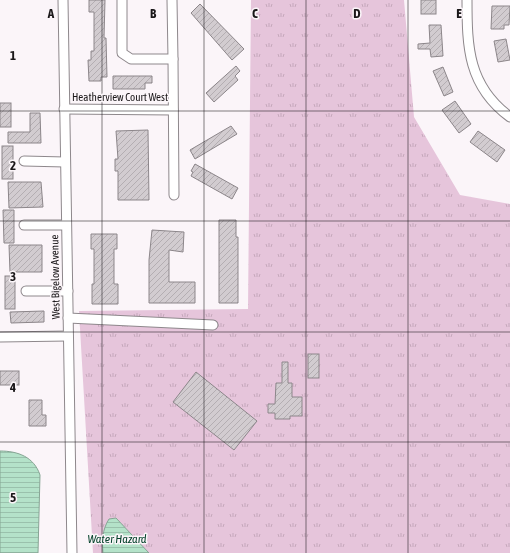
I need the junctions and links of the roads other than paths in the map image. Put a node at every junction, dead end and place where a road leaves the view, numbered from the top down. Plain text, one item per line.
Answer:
1 (63, 0) edge
2 (122, 0) edge
3 (172, 0) edge
4 (467, 0) edge
5 (173, 59) junction
6 (64, 109) junction
7 (173, 110) junction
8 (510, 117) edge
9 (24, 161) dead end
10 (65, 162) junction
11 (174, 195) dead end
12 (24, 225) dead end
13 (66, 225) junction
14 (26, 291) dead end
15 (68, 291) junction
16 (68, 318) junction
17 (213, 325) dead end
18 (68, 336) junction
19 (0, 337) edge
20 (72, 553) edge

1 - 6 street, West Bigelow Avenue
2 - 5 street
3 - 5 street, Heatherview Court West
4 - 8 street
5 - 7 street, Heatherview Court West
6 - 7 street, Heatherview Court West
6 - 10 street, West Bigelow Avenue
7 - 11 street
9 - 10 street
10 - 13 street, West Bigelow Avenue
12 - 13 street
13 - 15 street, West Bigelow Avenue
14 - 15 street
15 - 16 street, West Bigelow Avenue
16 - 17 street
16 - 18 street, West Bigelow Avenue
18 - 19 street
18 - 20 street, West Bigelow Avenue

